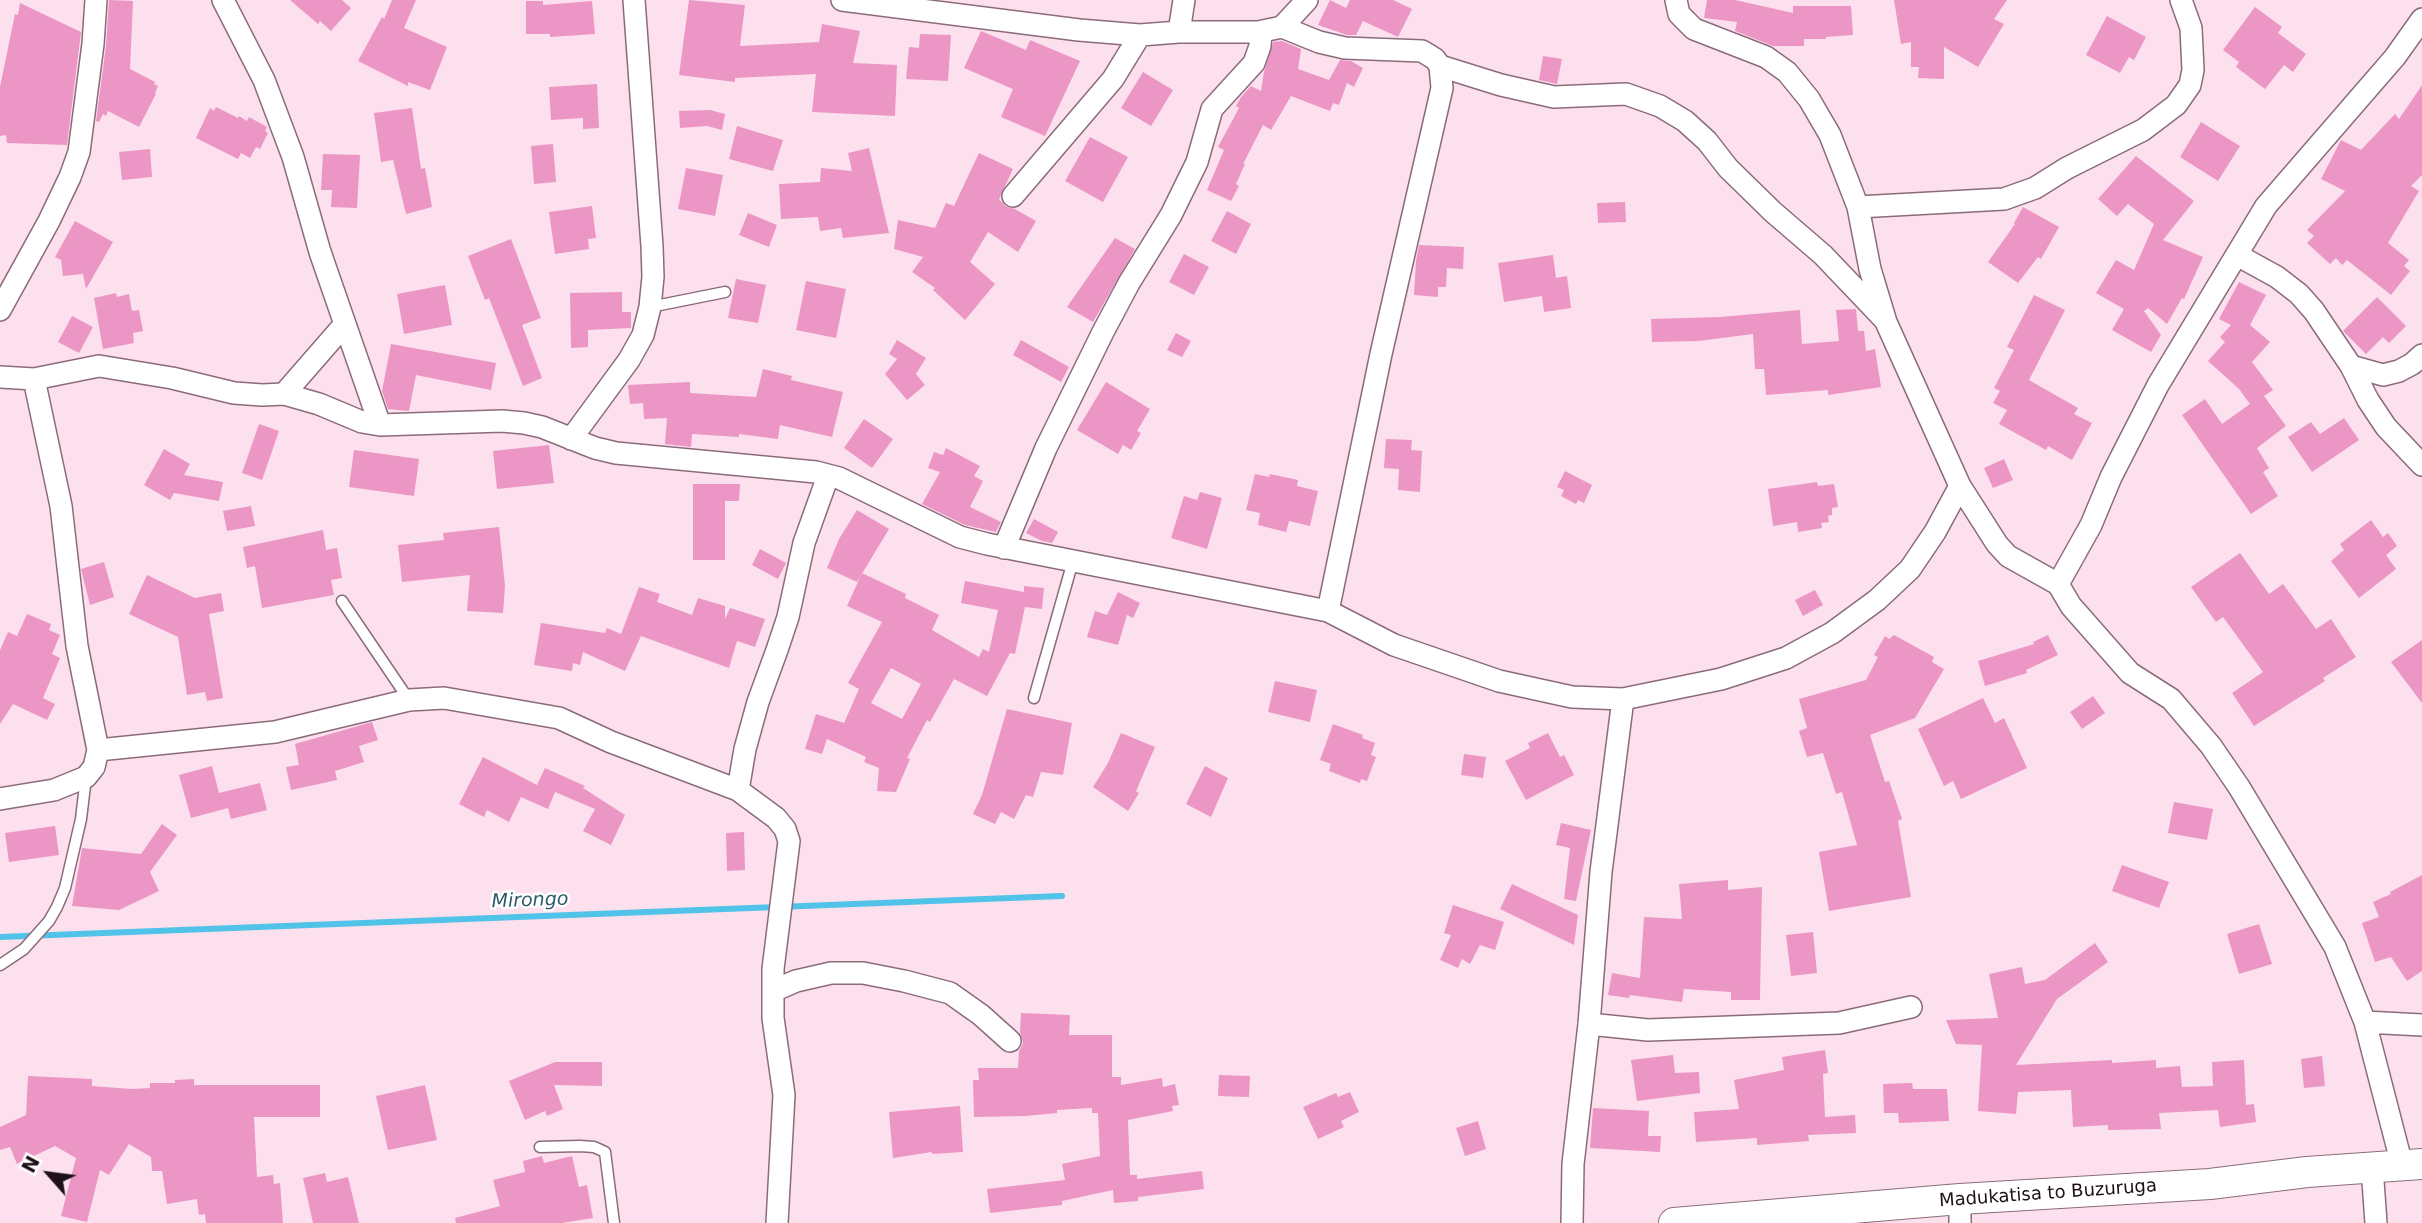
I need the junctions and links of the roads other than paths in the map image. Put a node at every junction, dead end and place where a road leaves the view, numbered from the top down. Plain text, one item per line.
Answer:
1 (96, 0) edge
2 (223, 0) edge
3 (634, 0) edge
4 (842, 0) edge
5 (1184, 0) edge
6 (1307, 0) edge
7 (1676, 0) edge
8 (2181, 0) edge
9 (2422, 19) edge
10 (1271, 29) junction
11 (1179, 32) junction
12 (1140, 35) junction
13 (1440, 66) junction
14 (1013, 196) dead end
15 (1858, 207) junction
16 (2237, 255) junction
17 (725, 292) dead end
18 (650, 307) junction
19 (0, 310) edge
20 (1886, 322) junction
21 (345, 324) junction
22 (2422, 355) edge
23 (2351, 366) junction
24 (0, 377) edge
25 (34, 379) junction
26 (284, 394) junction
27 (380, 425) junction
28 (571, 439) junction
29 (2422, 465) edge
30 (828, 476) junction
31 (1960, 486) junction
32 (1004, 548) junction
33 (1073, 561) junction
34 (2058, 584) junction
35 (342, 601) dead end
36 (1328, 611) junction
37 (1034, 698) dead end
38 (1623, 699) junction
39 (409, 701) junction
40 (98, 750) junction
41 (86, 777) junction
42 (738, 790) junction
43 (0, 799) edge
44 (0, 965) edge
45 (773, 991) junction
46 (1911, 1007) dead end
47 (2365, 1022) junction
48 (1589, 1024) junction
49 (2422, 1025) edge
50 (1010, 1041) dead end
51 (540, 1147) dead end
52 (2412, 1165) edge
53 (2372, 1167) junction
54 (1960, 1211) edge
55 (1717, 1221) edge
56 (614, 1223) edge
57 (777, 1223) edge
58 (1572, 1223) edge
59 (1674, 1223) edge
60 (2376, 1223) edge

1 - 19 street
2 - 21 street
3 - 18 street
4 - 12 street
5 - 11 street
6 - 10 street
7 - 15 street
8 - 15 street
9 - 16 street
10 - 11 street
10 - 13 street
10 - 32 street
11 - 12 street
12 - 14 street
13 - 20 street
13 - 36 street
15 - 20 street
16 - 23 street
16 - 34 street
17 - 18 lane
18 - 28 street
20 - 31 street
21 - 26 street
21 - 27 street
22 - 23 street
23 - 29 street
24 - 25 street
25 - 26 street
25 - 40 street
26 - 27 street
27 - 28 street
28 - 30 street
30 - 32 street
30 - 42 street
31 - 34 street
31 - 38 street
32 - 33 street
33 - 36 street
33 - 37 lane
34 - 47 street
35 - 39 lane
36 - 38 street
38 - 48 street
39 - 40 street
39 - 42 street
40 - 41 street
41 - 43 street
41 - 44 lane
42 - 45 street
45 - 50 street
45 - 57 street
46 - 48 street
47 - 49 street
47 - 52 street
48 - 58 street
51 - 56 lane
52 - 53 main road, Madukatisa to Buzuruga
53 - 54 main road, Madukatisa to Buzuruga
53 - 60 street
54 - 55 main road, Madukatisa to Buzuruga
55 - 59 main road, Madukatisa to Buzuruga

